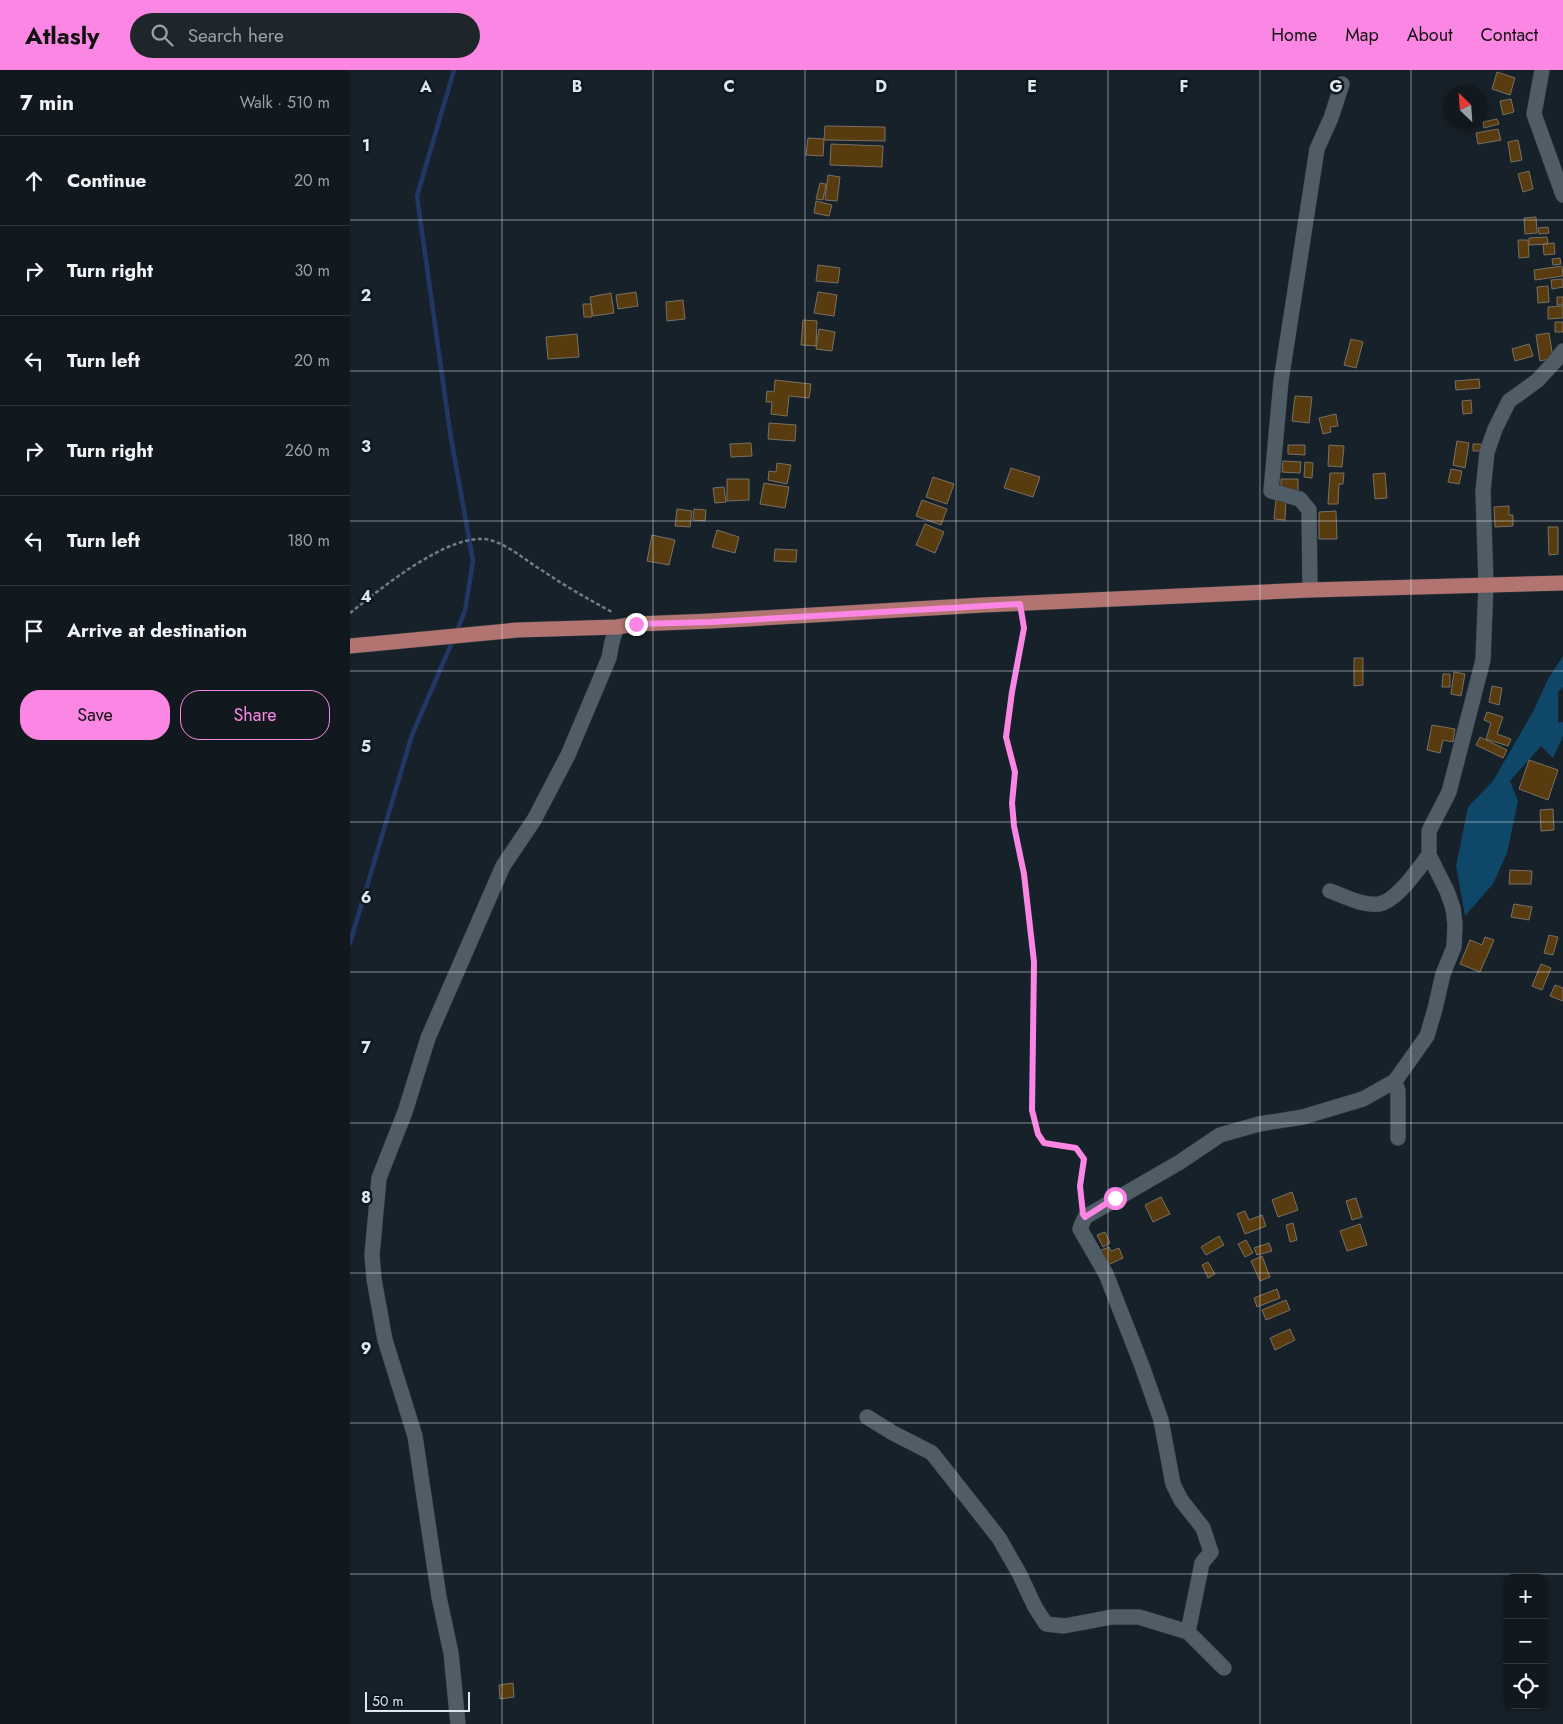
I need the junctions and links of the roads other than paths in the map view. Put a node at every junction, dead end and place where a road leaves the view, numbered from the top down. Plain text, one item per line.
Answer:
1 (1542, 70) edge
2 (1342, 84) dead end
3 (1563, 195) edge
4 (1563, 351) edge
5 (1563, 583) edge
6 (1486, 584) junction
7 (1310, 590) junction
8 (618, 628) junction
9 (350, 646) edge
10 (1429, 855) junction
11 (1330, 891) dead end
12 (1395, 1081) junction
13 (1398, 1138) dead end
14 (867, 1417) dead end
15 (1188, 1632) junction
16 (1224, 1668) dead end
17 (458, 1724) edge

1 - 3 street
2 - 7 street
4 - 6 street
5 - 6 main road
6 - 7 main road
6 - 10 street
7 - 8 main road
8 - 9 main road
8 - 17 street
10 - 11 street
10 - 12 street
12 - 13 street
12 - 15 street
14 - 15 street
15 - 16 street

